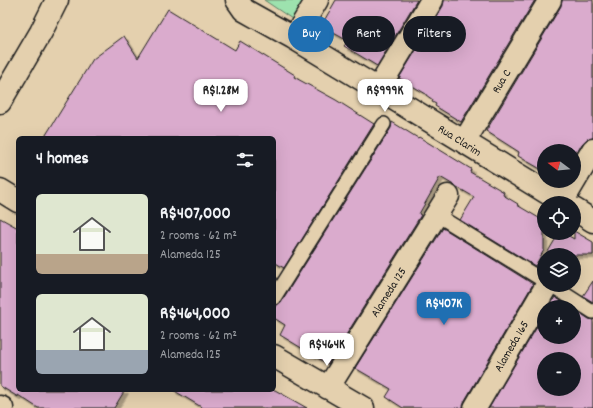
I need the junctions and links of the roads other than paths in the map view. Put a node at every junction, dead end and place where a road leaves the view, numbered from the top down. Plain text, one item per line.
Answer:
1 (57, 0) edge
2 (236, 0) edge
3 (317, 0) edge
4 (432, 0) edge
5 (550, 0) edge
6 (307, 16) edge
7 (288, 35) edge
8 (317, 52) edge
9 (378, 89) junction
10 (0, 102) edge
11 (384, 124) dead end
12 (464, 142) junction
13 (593, 150) edge
14 (0, 190) edge
15 (448, 196) dead end
16 (552, 196) edge
17 (571, 196) edge
18 (16, 200) edge
19 (581, 214) edge
20 (437, 215) junction
21 (593, 221) edge
22 (537, 277) edge
23 (543, 292) edge
24 (562, 292) edge
25 (276, 295) edge
26 (593, 312) edge
27 (276, 357) edge
28 (328, 388) junction
29 (363, 408) edge
30 (475, 408) edge

1 - 10 street
2 - 7 street, Rua Clarim
3 - 6 street
4 - 9 street
5 - 12 street, Rua C
8 - 9 street, Rua Clarim
9 - 12 street, Rua Clarim
11 - 25 lane
12 - 16 street, Rua Clarim
13 - 17 street
14 - 18 street
15 - 20 street, Alameda 125
19 - 21 street, Rua Clarim
20 - 22 lane
20 - 28 street, Alameda 125
23 - 30 street, Alameda 165
24 - 26 lane
27 - 28 street
28 - 29 street

